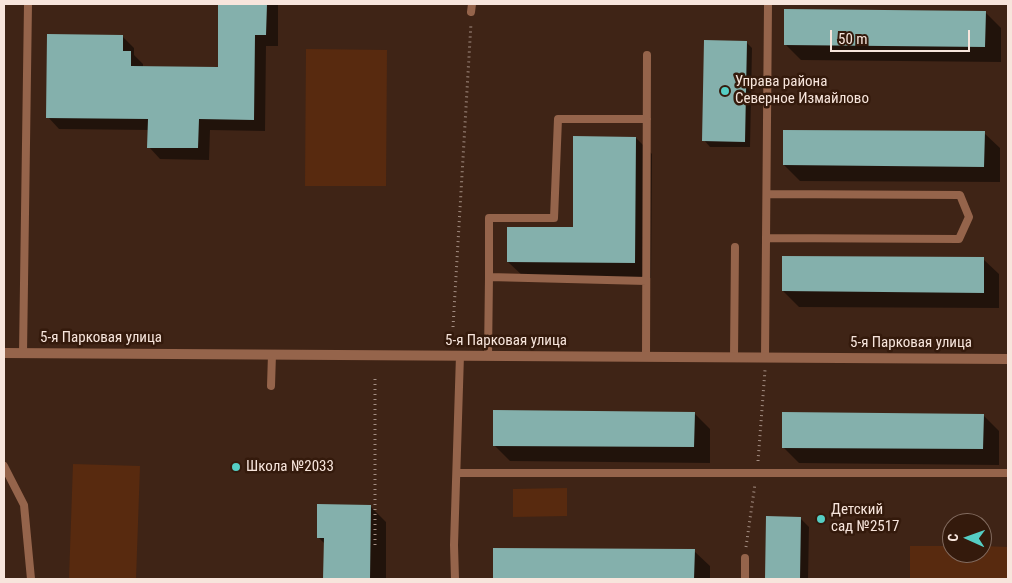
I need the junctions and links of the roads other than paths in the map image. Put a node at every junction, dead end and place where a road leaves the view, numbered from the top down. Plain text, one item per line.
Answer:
1 (28, 4) edge
2 (768, 4) edge
3 (647, 55) dead end
4 (647, 119) junction
5 (767, 194) junction
6 (766, 238) junction
7 (735, 247) dead end
8 (489, 277) junction
9 (646, 281) junction
10 (4, 353) edge
11 (23, 353) junction
12 (272, 354) junction
13 (460, 356) junction
14 (488, 356) junction
15 (646, 356) junction
16 (734, 357) junction
17 (765, 357) junction
18 (1008, 358) edge
19 (271, 386) dead end
20 (4, 466) edge
21 (457, 473) junction
22 (1008, 473) edge
23 (745, 558) road end
24 (31, 579) edge
25 (455, 579) edge
26 (744, 579) edge

1 - 11 lane
2 - 5 lane
3 - 4 lane
4 - 8 lane
4 - 9 lane
5 - 6 lane
5 - 6 lane
6 - 17 lane
7 - 16 lane
8 - 9 lane
8 - 14 lane
9 - 15 lane
10 - 11 street, 5-я Парковая улица
11 - 12 street, 5-я Парковая улица
12 - 13 street, 5-я Парковая улица
12 - 19 lane
13 - 14 street, 5-я Парковая улица
13 - 21 lane
14 - 15 street, 5-я Парковая улица
15 - 16 street, 5-я Парковая улица
16 - 17 street, 5-я Парковая улица
17 - 18 street, 5-я Парковая улица
20 - 24 lane
21 - 22 lane
21 - 25 lane
23 - 26 lane

